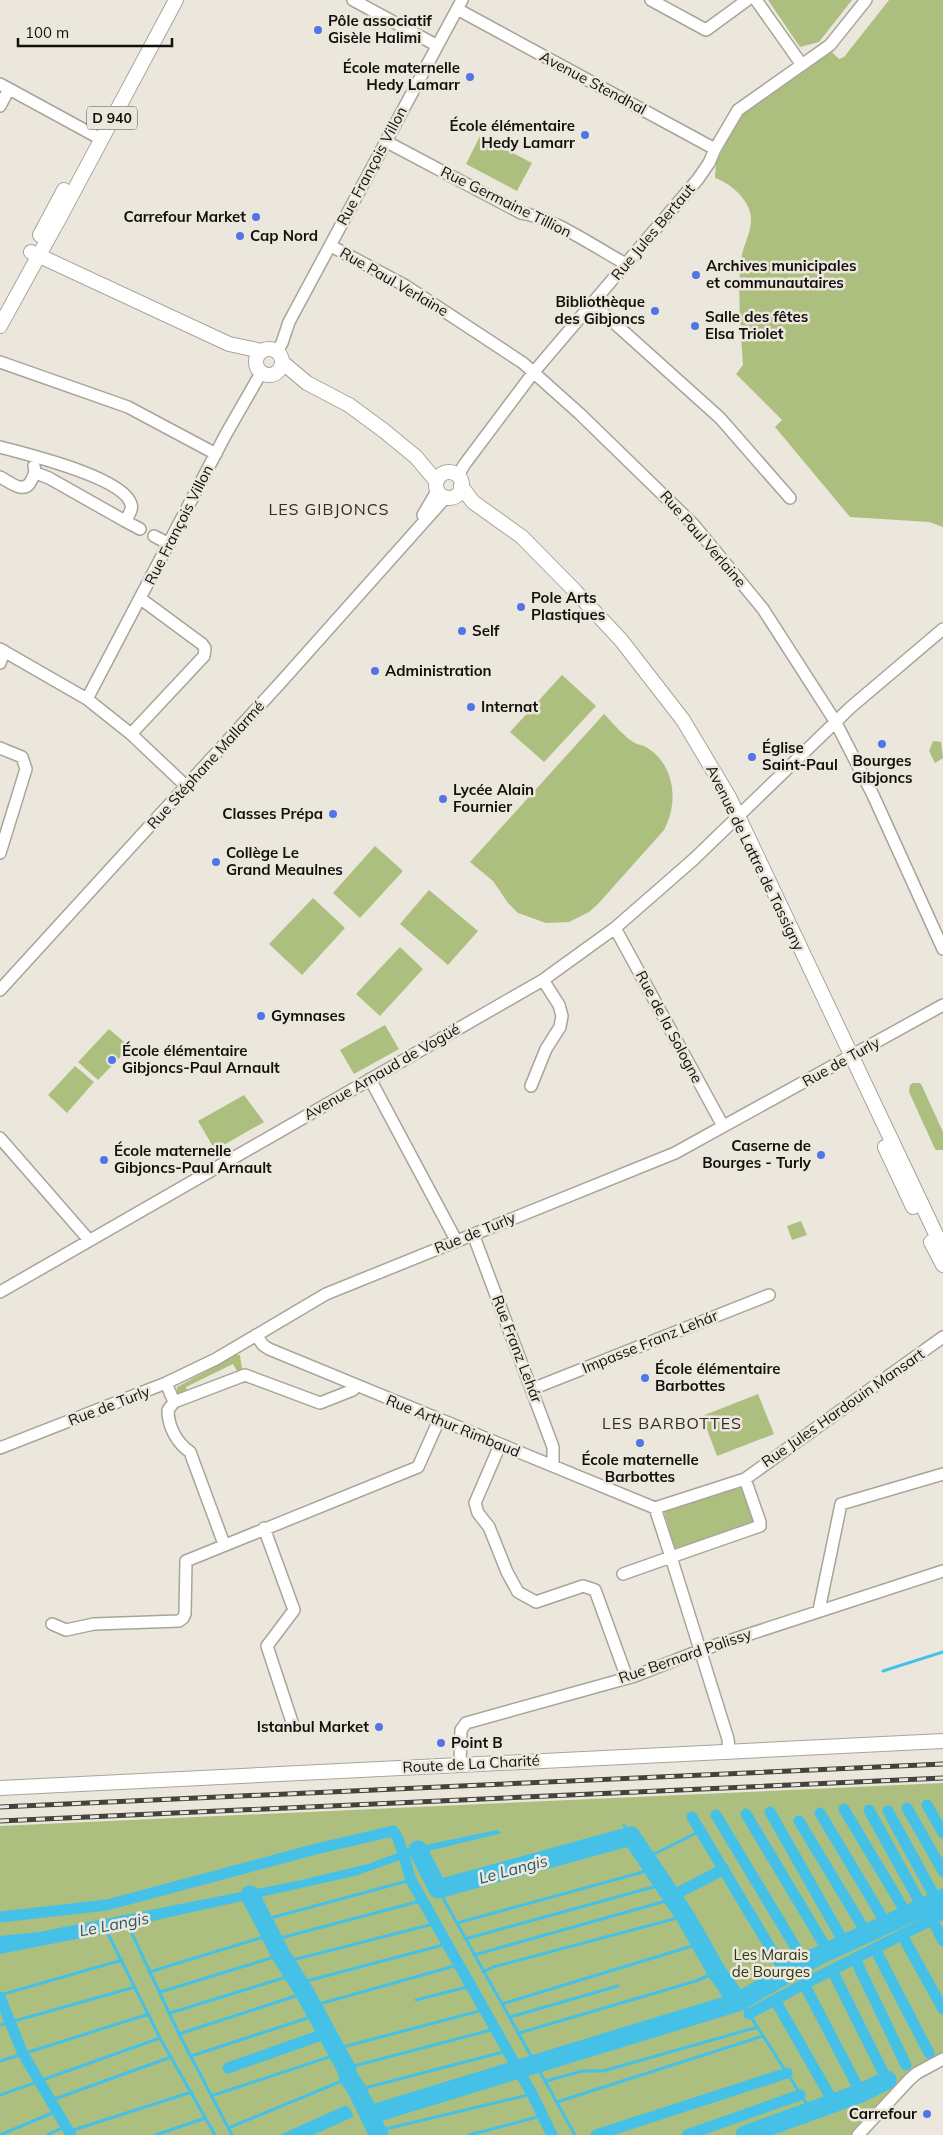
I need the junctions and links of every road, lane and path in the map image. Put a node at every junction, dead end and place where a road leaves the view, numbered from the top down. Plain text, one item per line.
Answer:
1 (166, 0) edge
2 (176, 0) edge
3 (354, 0) edge
4 (651, 0) edge
5 (747, 0) edge
6 (756, 0) edge
7 (866, 0) edge
8 (459, 5) edge
9 (436, 45) junction
10 (802, 65) junction
11 (4, 87) edge
12 (0, 106) edge
13 (97, 137) junction
14 (385, 141) junction
15 (716, 149) junction
16 (331, 246) junction
17 (35, 254) junction
18 (626, 264) junction
19 (592, 303) junction
20 (0, 307) edge
21 (0, 326) edge
22 (228, 344) junction
23 (262, 350) junction
24 (280, 357) junction
25 (0, 362) edge
26 (264, 371) junction
27 (533, 373) junction
28 (307, 383) junction
29 (0, 447) edge
30 (216, 454) junction
31 (33, 456) junction
32 (36, 473) junction
33 (0, 477) edge
34 (451, 482) junction
35 (790, 498) dead end
36 (125, 521) junction
37 (140, 528) dead end
38 (154, 536) dead end
39 (169, 544) junction
40 (141, 599) junction
41 (943, 629) edge
42 (2, 650) edge
43 (0, 663) edge
44 (87, 699) junction
45 (836, 721) junction
46 (131, 734) junction
47 (0, 748) edge
48 (186, 786) junction
49 (738, 815) junction
50 (0, 853) edge
51 (616, 928) junction
52 (943, 949) edge
53 (544, 980) junction
54 (0, 990) edge
55 (943, 1005) edge
56 (850, 1056) junction
57 (370, 1079) junction
58 (531, 1086) dead end
59 (723, 1126) junction
60 (0, 1138) edge
61 (473, 1234) junction
62 (89, 1240) junction
63 (456, 1240) junction
64 (943, 1249) edge
65 (943, 1265) edge
66 (0, 1292) edge
67 (769, 1295) dead end
68 (256, 1335) junction
69 (943, 1337) edge
70 (166, 1383) junction
71 (355, 1386) junction
72 (532, 1389) junction
73 (174, 1402) junction
74 (440, 1420) junction
75 (500, 1445) junction
76 (0, 1448) edge
77 (553, 1466) junction
78 (943, 1474) edge
79 (745, 1479) junction
80 (655, 1508) junction
81 (264, 1528) junction
82 (224, 1544) junction
83 (671, 1558) junction
84 (943, 1571) edge
85 (622, 1574) dead end
86 (819, 1610) junction
87 (52, 1624) dead end
88 (701, 1650) junction
89 (627, 1678) junction
90 (293, 1725) dead end
91 (943, 1741) edge
92 (729, 1751) junction
93 (460, 1764) junction
94 (0, 1788) edge
95 (943, 2058) edge
96 (858, 2135) edge

1 - 13 main road, D 940
2 - 13 main road, D 940
3 - 9 street
4 - 5 street
6 - 10 street
7 - 10 street
8 - 9 street, Rue François Villon
8 - 15 street, Avenue Stendhal
9 - 14 street, Rue François Villon
10 - 15 street
11 - 12 street
11 - 13 street
13 - 17 main road, D 940
14 - 16 street, Rue François Villon
14 - 18 street, Rue Germaine Tillion
15 - 18 street, Rue Jules Bertaut
16 - 24 street, Rue François Villon
16 - 27 street, Rue Paul Verlaine
17 - 20 main road, D 940
17 - 21 main road, D 940
17 - 22 main road, Avenue de Lattre de Tassigny
18 - 19 street, Rue Jules Bertaut
19 - 27 street, Rue Jules Bertaut
19 - 35 street
22 - 23 main road, Avenue de Lattre de Tassigny
22 - 26 main road, Avenue de Lattre de Tassigny
23 - 24 main road
23 - 26 main road
24 - 26 main road
24 - 28 main road, Avenue de Lattre de Tassigny
25 - 30 street
26 - 28 main road, Avenue de Lattre de Tassigny
26 - 30 street, Rue François Villon
27 - 34 street, Rue Jules Bertaut
27 - 45 street, Rue Paul Verlaine
28 - 34 main road, Avenue de Lattre de Tassigny
29 - 31 street
30 - 39 street, Rue François Villon
31 - 32 street
31 - 36 street
32 - 33 street
32 - 36 street
34 - 48 street, Rue Stéphane Mallarmé
34 - 49 main road, Avenue de Lattre de Tassigny
36 - 37 street
38 - 39 street
39 - 40 street, Rue François Villon
40 - 44 street, Rue François Villon
40 - 46 street, Rue François Villon
41 - 45 street, Avenue Arnaud de Vogüé
42 - 43 street
42 - 44 street
44 - 46 street
45 - 49 street, Avenue Arnaud de Vogüé
45 - 52 street, Rue Paul Verlaine
46 - 48 street
47 - 50 street
48 - 54 street, Rue Stéphane Mallarmé
49 - 51 street, Avenue Arnaud de Vogüé
49 - 56 main road, Avenue de Lattre de Tassigny
51 - 53 street, Avenue Arnaud de Vogüé
51 - 59 street, Rue de la Sologne
53 - 57 street, Avenue Arnaud de Vogüé
53 - 58 street
55 - 56 street, Rue de Turly
56 - 59 street, Rue de Turly
56 - 64 main road, Avenue de Lattre de Tassigny
56 - 65 main road, Avenue de Lattre de Tassigny
57 - 62 street, Avenue Arnaud de Vogüé
57 - 63 street
59 - 61 street, Rue de Turly
60 - 62 street
61 - 63 street, Rue de Turly
61 - 72 street, Rue Franz Lehár
62 - 66 street, Avenue Arnaud de Vogüé
63 - 68 street, Rue de Turly
67 - 72 street, Impasse Franz Lehár
68 - 70 street, Rue de Turly
68 - 71 street, Rue Arthur Rimbaud
69 - 79 street, Rue Jules Hardouin Mansart
70 - 73 street
70 - 76 street, Rue de Turly
71 - 73 street
71 - 74 street, Rue Arthur Rimbaud
72 - 77 street, Rue Franz Lehár
73 - 82 street
74 - 75 street, Rue Arthur Rimbaud
74 - 81 street
75 - 77 street, Rue Arthur Rimbaud
75 - 89 street
77 - 80 street, Rue Arthur Rimbaud
78 - 86 street
79 - 80 street, Rue Jules Hardouin Mansart
79 - 83 street
80 - 83 street
81 - 82 street
81 - 90 street
82 - 87 street
83 - 85 street
83 - 88 street
84 - 86 street, Rue Bernard Palissy
86 - 88 street, Rue Bernard Palissy
88 - 89 street, Rue Bernard Palissy
88 - 92 street
89 - 93 street, Rue Bernard Palissy
91 - 92 main road, Route de La Charité
92 - 93 main road, Route de La Charité
93 - 94 main road, Route de La Charité
95 - 96 street

